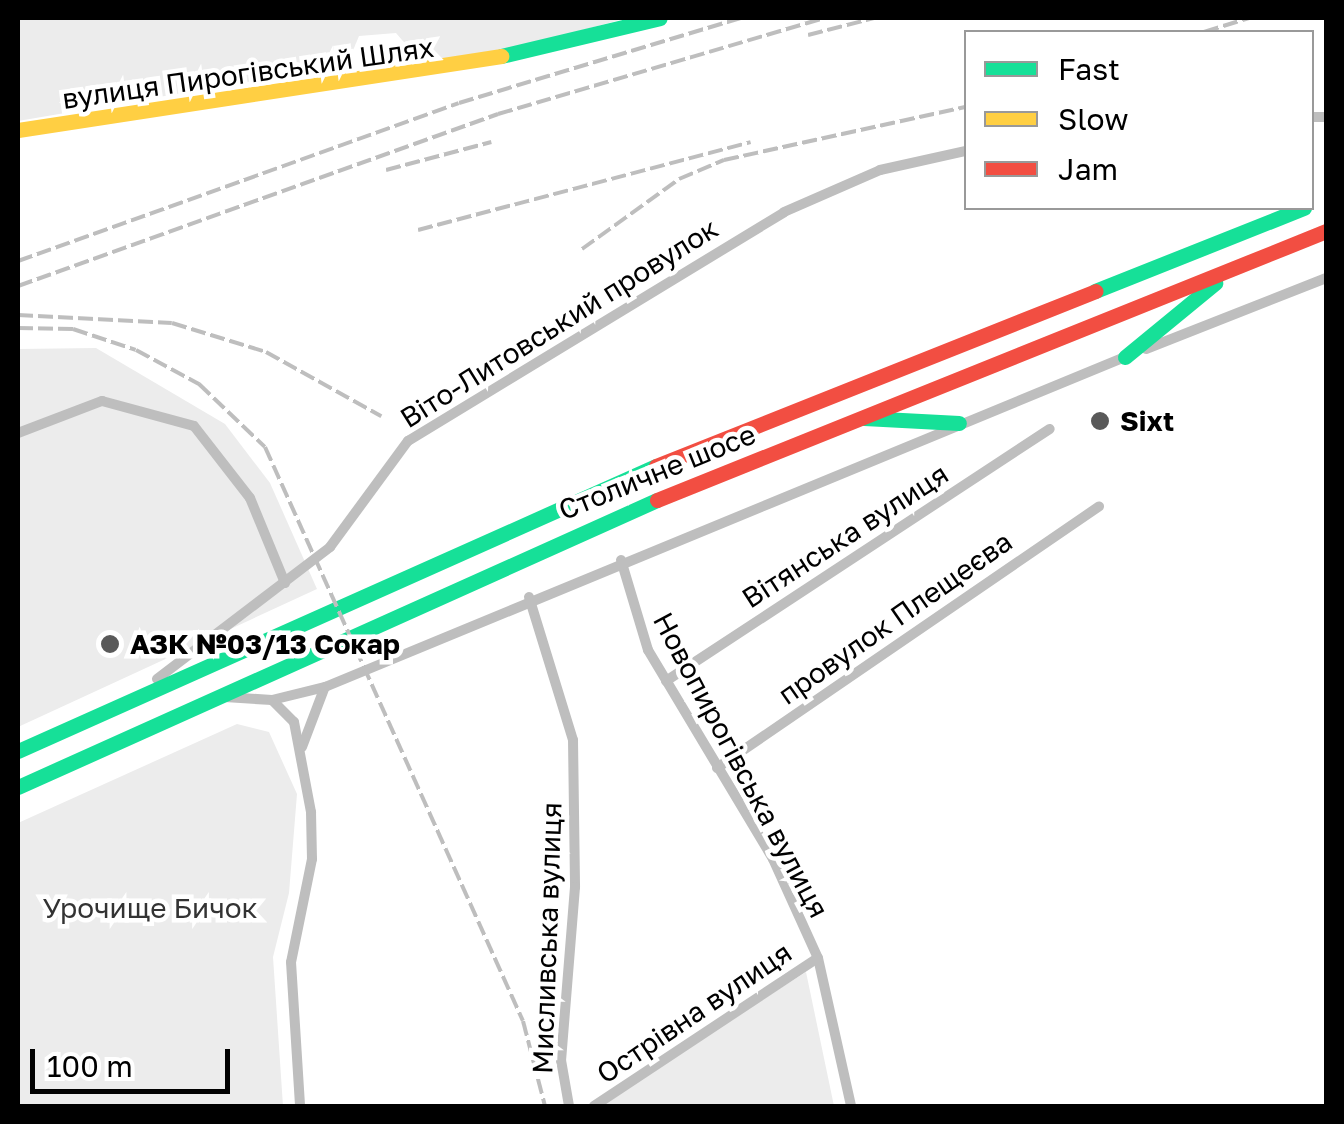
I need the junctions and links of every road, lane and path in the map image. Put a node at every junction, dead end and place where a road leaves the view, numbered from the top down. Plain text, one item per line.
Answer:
1 (660, 18) edge
2 (18, 130) edge
3 (964, 151) edge
4 (1299, 210) edge
5 (1326, 230) edge
6 (1232, 269) junction
7 (1326, 278) edge
8 (1126, 357) junction
9 (857, 418) junction
10 (959, 424) junction
11 (1050, 429) dead end
12 (18, 433) edge
13 (1099, 506) dead end
14 (622, 560) junction
15 (284, 584) junction
16 (529, 597) junction
17 (666, 681) junction
18 (326, 687) junction
19 (140, 692) junction
20 (210, 696) junction
21 (272, 700) junction
22 (302, 748) junction
23 (18, 751) edge
24 (717, 768) junction
25 (18, 787) edge
26 (818, 958) junction
27 (300, 1106) edge
28 (569, 1106) edge
29 (594, 1106) edge
30 (851, 1106) edge

1 - 2 main road, вулиця Пирогівський Шлях
3 - 15 street, Віто-Литовський провулок
4 - 19 main road, Столичне шосе
5 - 6 main road, Столичне шосе
6 - 8 main road
6 - 9 main road, Столичне шосе
7 - 8 street
8 - 10 street
9 - 10 main road
9 - 20 main road, Столичне шосе
10 - 14 street
11 - 17 street, Вітянська вулиця
12 - 15 street
13 - 24 street, провулок Плещеєва
14 - 16 street
14 - 17 street, Новопирогівська вулиця
15 - 19 street, Віто-Литовський провулок
16 - 18 street
16 - 28 street, Мисливська вулиця
17 - 24 street, Новопирогівська вулиця
18 - 21 street
18 - 22 street
19 - 23 main road, Столичне шосе
20 - 21 street
20 - 25 main road, Столичне шосе
21 - 22 street
22 - 27 street
24 - 26 street, Новопирогівська вулиця
26 - 29 street, Острівна вулиця
26 - 30 street, Новопирогівська вулиця

